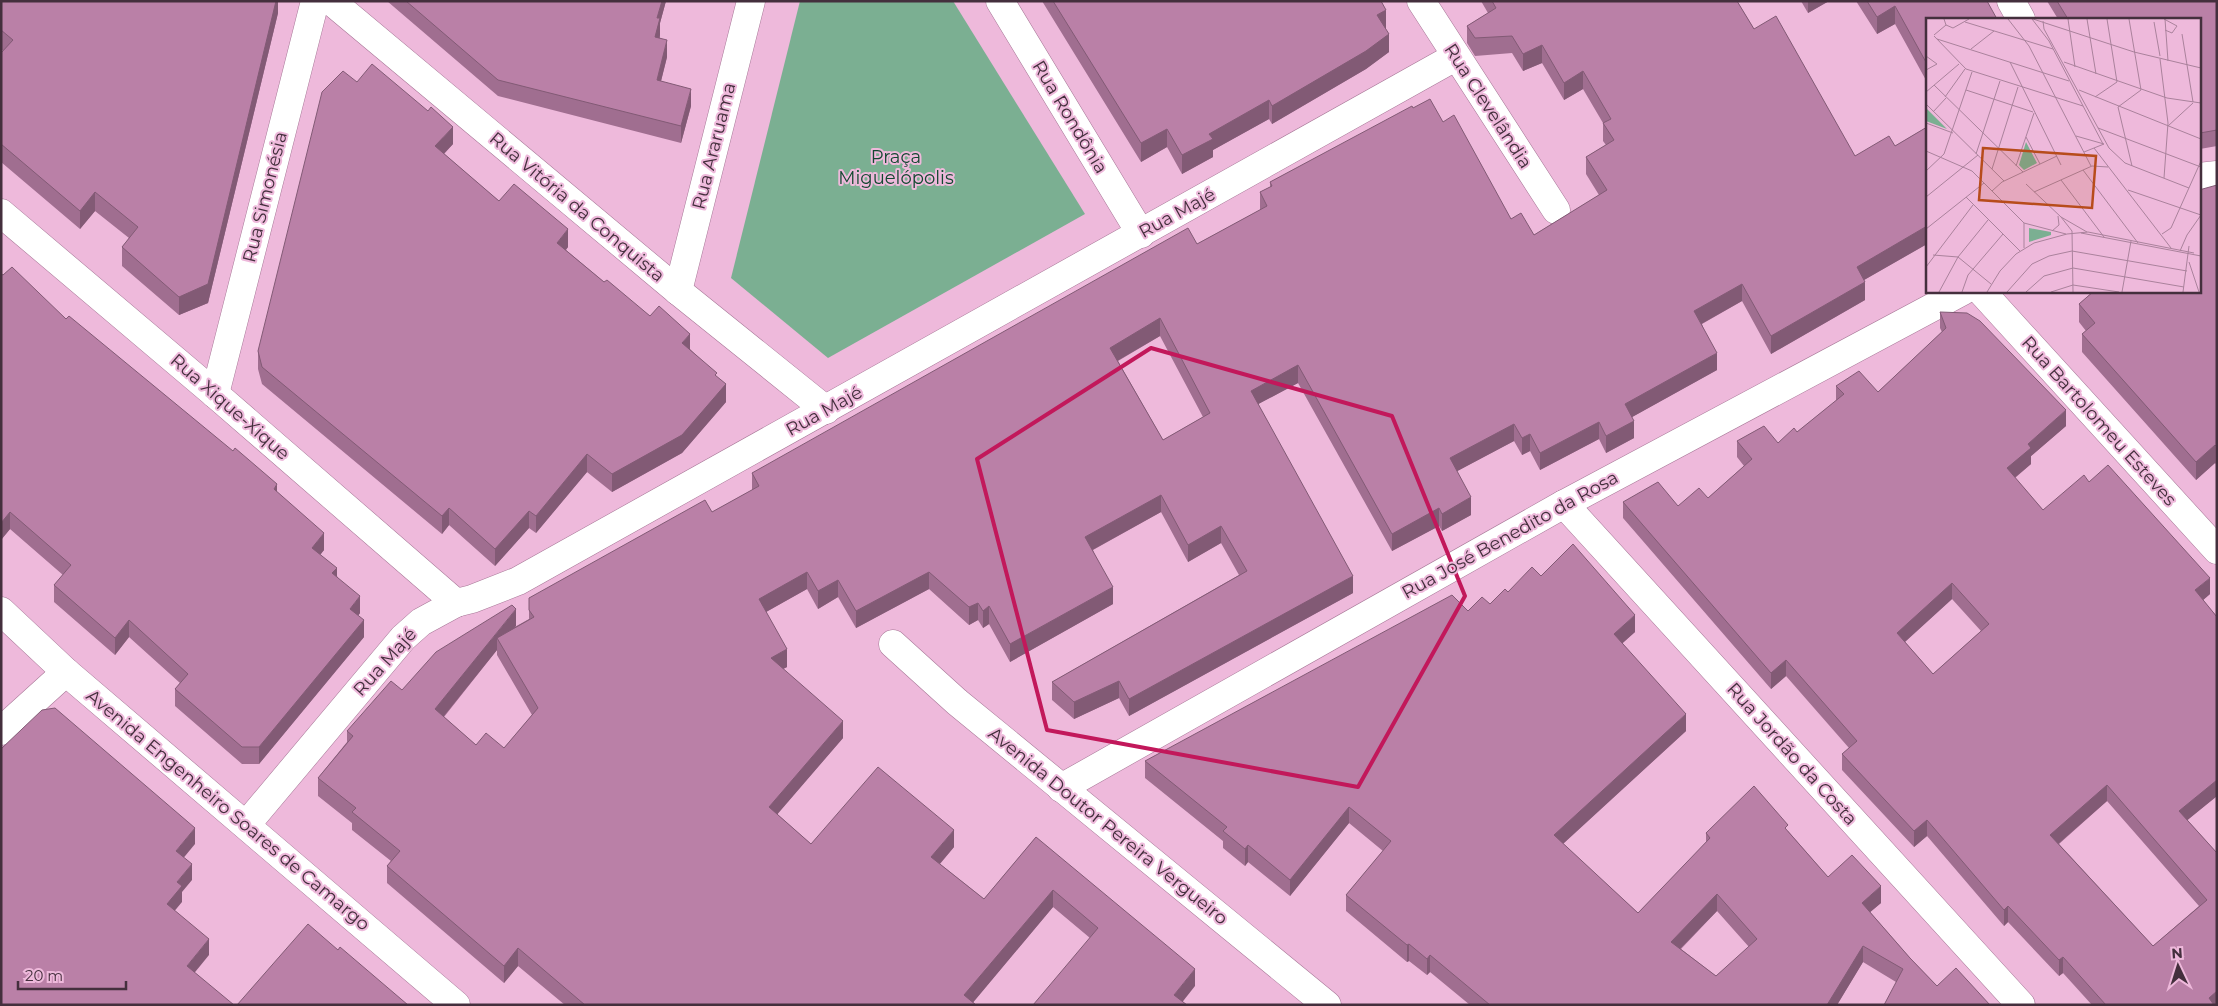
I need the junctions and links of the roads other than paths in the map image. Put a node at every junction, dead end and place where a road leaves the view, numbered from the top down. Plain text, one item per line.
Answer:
1 (315, 1) edge
2 (331, 1) edge
3 (751, 1) edge
4 (1000, 1) edge
5 (1421, 1) edge
6 (2011, 1) edge
7 (2020, 18) edge
8 (1455, 57) junction
9 (2217, 175) edge
10 (2200, 177) edge
11 (1556, 210) dead end
12 (1, 213) edge
13 (1141, 234) junction
14 (678, 291) junction
15 (1961, 292) edge
16 (1982, 292) edge
17 (215, 394) junction
18 (826, 410) junction
19 (1564, 504) junction
20 (2217, 550) edge
21 (456, 603) junction
22 (1, 612) edge
23 (893, 644) dead end
24 (66, 672) junction
25 (1, 731) edge
26 (1061, 788) junction
27 (246, 825) junction
28 (456, 1005) edge
29 (1327, 1005) edge
30 (2021, 1005) edge

1 - 17 street, Rua Simonésia
2 - 14 street, Rua Vitória da Conquista
3 - 14 street, Rua Araruama
4 - 13 street, Rua Rondônia
5 - 8 street, Rua Clevelândia
6 - 7 street
8 - 11 street, Rua Clevelândia
8 - 13 street, Rua Majé
9 - 10 street
12 - 17 street, Rua Xique-Xique
13 - 18 street, Rua Majé
14 - 18 street, Rua Vitória da Conquista
15 - 19 street, Rua José Benedito da Rosa
16 - 20 street, Rua Bartolomeu Esteves
17 - 21 street, Rua Xique-Xique
18 - 21 street, Rua Majé
19 - 26 street, Rua José Benedito da Rosa
19 - 30 street, Rua Jordão da Costa
21 - 27 street, Rua Majé
22 - 24 street, Avenida Engenheiro Soares de Camargo
23 - 26 street, Avenida Doutor Pereira Vergueiro
24 - 25 street
24 - 27 street, Avenida Engenheiro Soares de Camargo
26 - 29 street, Avenida Doutor Pereira Vergueiro
27 - 28 street, Avenida Engenheiro Soares de Camargo

